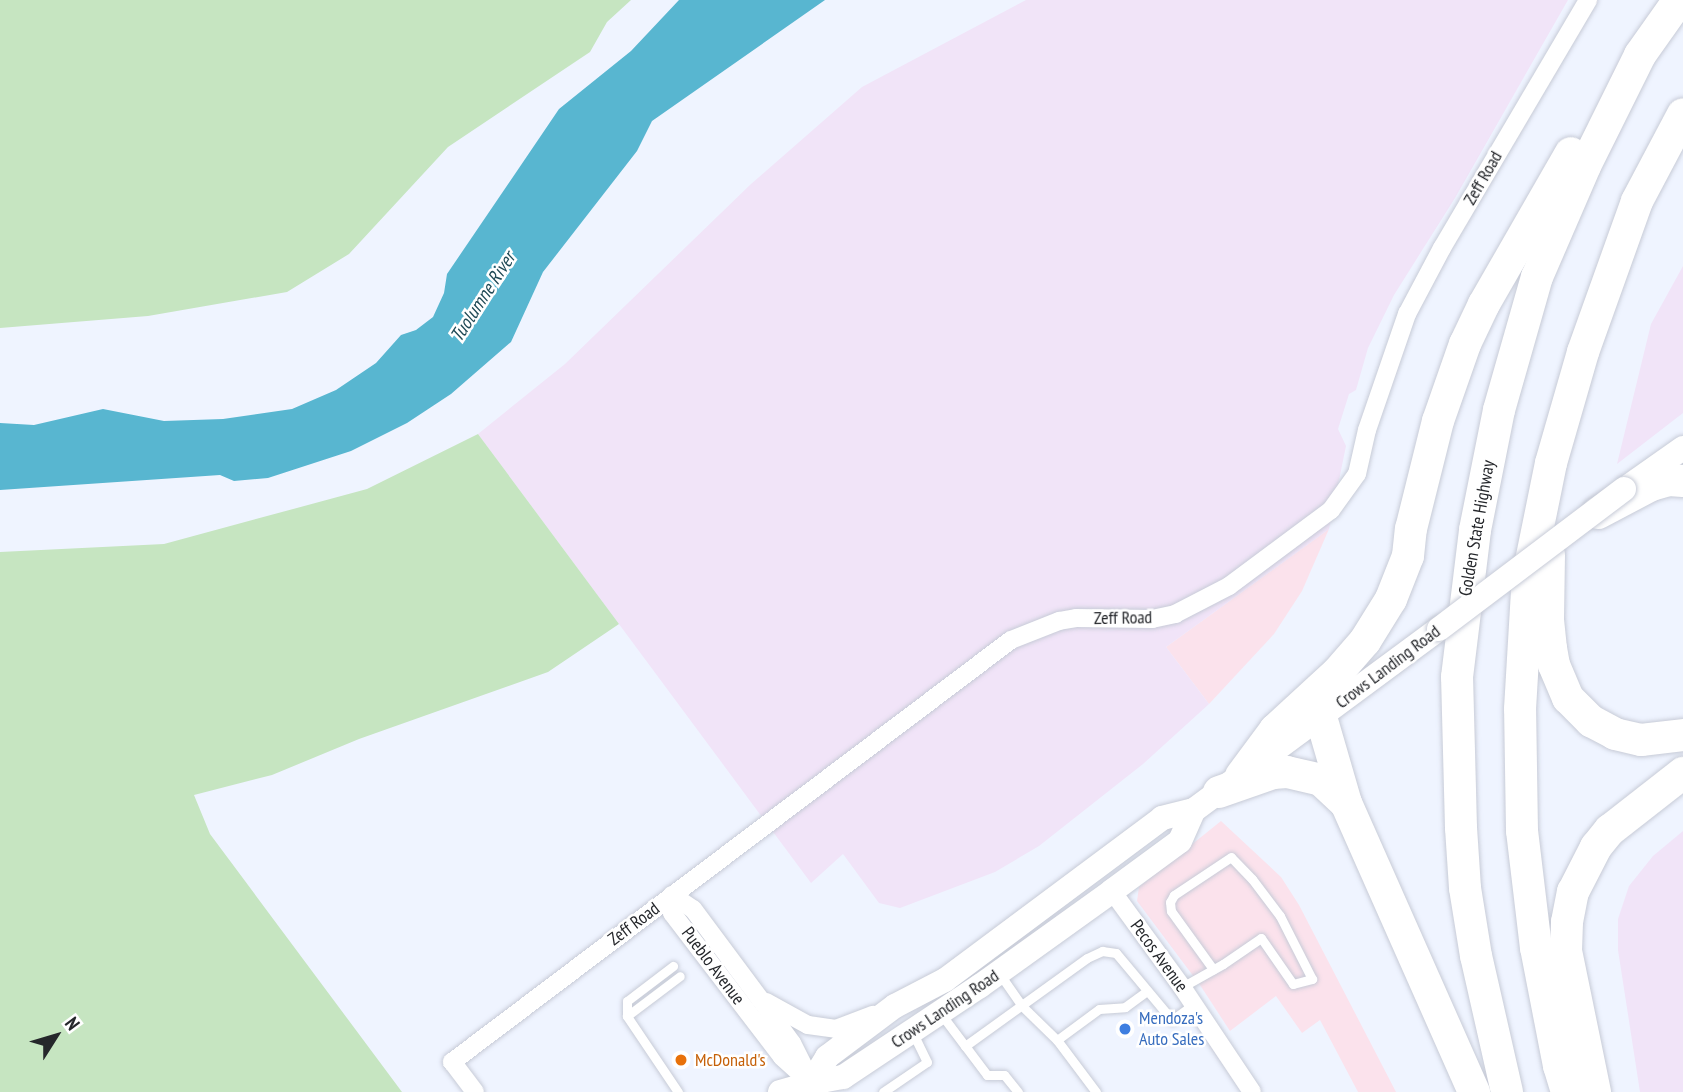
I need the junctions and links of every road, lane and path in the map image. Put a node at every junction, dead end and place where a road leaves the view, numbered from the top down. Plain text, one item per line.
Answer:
1 (1588, 0) edge
2 (1679, 0) edge
3 (1640, 55) junction
4 (1683, 114) edge
5 (1683, 448) edge
6 (1551, 463) junction
7 (1683, 481) edge
8 (1626, 494) junction
9 (1581, 522) joint
10 (1321, 717) junction
11 (1683, 735) edge
12 (1683, 773) edge
13 (1218, 793) junction
14 (1346, 803) junction
15 (1112, 891) junction
16 (672, 895) junction
17 (673, 966) dead end
18 (1213, 969) junction
19 (998, 972) junction
20 (680, 976) dead end
21 (1182, 987) junction
22 (1146, 992) junction
23 (760, 999) junction
24 (1194, 1004) junction
25 (895, 1006) junction
26 (1022, 1006) junction
27 (940, 1012) junction
28 (627, 1016) junction
29 (912, 1031) junction
30 (1056, 1040) junction
31 (965, 1046) junction
32 (812, 1089) edge
33 (475, 1092) edge
34 (678, 1092) edge
35 (780, 1092) edge
36 (883, 1092) edge
37 (1018, 1092) edge
38 (1096, 1092) edge
39 (1252, 1092) edge
40 (1474, 1092) edge
41 (1507, 1092) edge
42 (1567, 1092) edge
43 (1595, 1092) edge

1 - 16 street, Zeff Road
2 - 3 highway, Golden State Highway
3 - 13 highway
3 - 41 highway, Golden State Highway
4 - 6 highway
5 - 8 main road
6 - 11 highway
6 - 42 highway
7 - 8 highway
8 - 9 highway, bridge
9 - 10 main road, Crows Landing Road, bridge
10 - 13 main road, Crows Landing Road
10 - 14 highway
12 - 43 highway
13 - 14 highway
13 - 15 main road, Crows Landing Road
13 - 25 main road, Crows Landing Road
14 - 40 highway
15 - 19 main road, Crows Landing Road
15 - 21 street, Pecos Avenue
16 - 23 street, Pueblo Avenue
16 - 32 street, Pueblo Avenue
16 - 33 street, Zeff Road
17 - 28 lane
18 - 18 lane
18 - 21 lane
19 - 26 lane
19 - 27 main road, Crows Landing Road
20 - 28 lane
21 - 24 street, Pecos Avenue
22 - 24 lane
22 - 26 lane
22 - 30 lane
23 - 25 street
23 - 32 street, Pueblo Avenue
24 - 39 street, Pecos Avenue
25 - 32 main road, Crows Landing Road
26 - 30 lane
26 - 31 lane
27 - 29 main road, Crows Landing Road
27 - 31 lane
28 - 34 lane
29 - 32 main road, Crows Landing Road
29 - 36 lane
30 - 38 lane
31 - 37 lane
32 - 35 main road, Crows Landing Road

